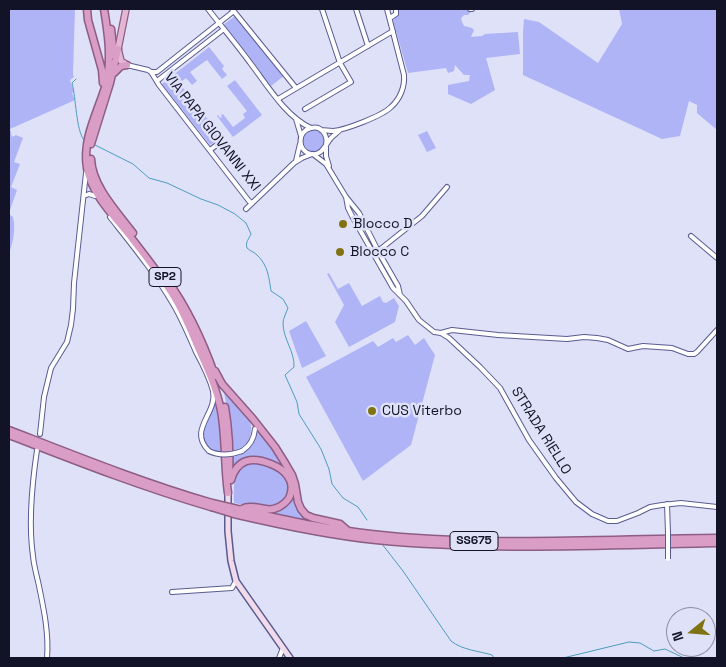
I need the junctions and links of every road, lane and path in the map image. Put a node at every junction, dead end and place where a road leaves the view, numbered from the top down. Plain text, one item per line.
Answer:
1 (87, 9) edge
2 (126, 9) edge
3 (208, 9) edge
4 (322, 9) edge
5 (356, 9) edge
6 (387, 9) edge
7 (396, 9) edge
8 (107, 10) edge
9 (233, 10) edge
10 (390, 18) junction
11 (219, 24) junction
12 (224, 29) junction
13 (393, 31) junction
14 (206, 34) junction
15 (210, 39) junction
16 (368, 46) junction
17 (118, 49) junction
18 (174, 59) junction
19 (340, 63) junction
20 (127, 65) junction
21 (178, 65) junction
22 (113, 70) junction
23 (151, 72) junction
24 (157, 81) junction
25 (296, 88) junction
26 (278, 99) junction
27 (97, 107) junction
28 (305, 109) dead end
29 (296, 120) junction
30 (311, 128) junction
31 (342, 129) junction
32 (321, 130) junction
33 (301, 136) junction
34 (218, 144) dead end
35 (300, 144) junction
36 (326, 146) junction
37 (210, 150) junction
38 (312, 154) junction
39 (294, 163) junction
40 (331, 171) junction
41 (87, 173) junction
42 (447, 187) dead end
43 (95, 196) junction
44 (83, 197) junction
45 (346, 197) junction
46 (252, 202) junction
47 (246, 209) dead end
48 (691, 236) dead end
49 (378, 251) junction
50 (717, 258) edge
51 (401, 296) junction
52 (717, 330) edge
53 (440, 333) junction
54 (211, 365) junction
55 (213, 391) junction
56 (222, 416) junction
57 (253, 420) junction
58 (255, 429) joint
59 (9, 430) edge
60 (40, 434) dead end
61 (9, 436) edge
62 (37, 450) dead end
63 (228, 493) junction
64 (667, 504) junction
65 (211, 505) junction
66 (717, 507) edge
67 (235, 511) junction
68 (348, 531) junction
69 (717, 538) edge
70 (717, 543) edge
71 (668, 559) dead end
72 (236, 581) junction
73 (172, 592) dead end
74 (283, 648) junction
75 (47, 658) edge
76 (279, 658) edge
77 (290, 658) edge

1 - 27 highway
2 - 17 main road, SP2
3 - 11 street
4 - 19 street
5 - 16 street
6 - 10 street
7 - 10 street
8 - 22 highway, SP2
8 - 27 highway, SP2
9 - 11 street
9 - 25 street
10 - 13 street
11 - 12 street
11 - 14 street
12 - 15 street
12 - 26 street
13 - 16 street
13 - 31 street
14 - 15 street
14 - 18 street
15 - 21 street
16 - 19 street
17 - 20 main road
17 - 22 highway, SP2
18 - 21 street
18 - 23 street
19 - 25 street
19 - 28 street
20 - 22 highway
20 - 23 street, VIA PAPA GIOVANNI XXI
21 - 24 street
22 - 54 highway, SP2
23 - 24 street, VIA PAPA GIOVANNI XXI
24 - 37 street, VIA PAPA GIOVANNI XXI
25 - 26 street
26 - 29 street
27 - 41 highway, SP2
29 - 30 street
29 - 33 street
30 - 32 street
30 - 33 street
31 - 32 street
31 - 36 street
32 - 36 street
33 - 35 street
34 - 37 street
35 - 38 street
35 - 39 street
36 - 38 street
36 - 40 street
37 - 46 street, VIA PAPA GIOVANNI XXI
38 - 39 street
38 - 40 street
39 - 46 street
40 - 45 street
41 - 43 street
41 - 44 street
41 - 56 highway, SP2
42 - 49 street
43 - 44 street
43 - 55 street
44 - 60 street
45 - 49 street
45 - 51 street
46 - 47 street
48 - 50 street
49 - 51 street
51 - 53 street, STRADA RIELLO
52 - 53 street
53 - 64 street, STRADA RIELLO
54 - 57 highway
54 - 63 highway, SP2
55 - 56 highway
55 - 58 street, bridge
56 - 63 highway, SP2
57 - 58 highway
57 - 68 highway
59 - 65 highway, SS675
61 - 65 highway, SS675
62 - 75 street
63 - 67 highway
63 - 72 main road, SP2
64 - 66 street, STRADA RIELLO
64 - 71 street, bridge
65 - 67 highway, SS675, bridge
67 - 68 highway, SS675
67 - 70 highway, SS675
68 - 69 highway, SS675
72 - 73 street
72 - 74 main road, SP2
74 - 76 street
74 - 77 main road, SP2

